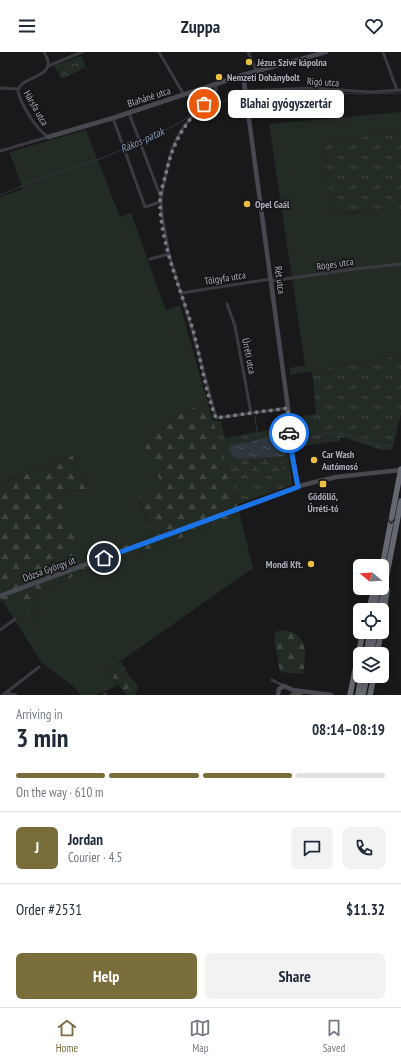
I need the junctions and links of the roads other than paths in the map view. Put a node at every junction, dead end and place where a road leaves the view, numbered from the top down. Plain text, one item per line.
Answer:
1 (44, 52) edge
2 (82, 52) edge
3 (158, 52) edge
4 (248, 52) edge
5 (326, 52) edge
6 (383, 52) edge
7 (48, 66) junction
8 (257, 71) junction
9 (243, 76) junction
10 (216, 84) junction
11 (0, 88) edge
12 (18, 89) junction
13 (399, 90) edge
14 (245, 93) junction
15 (184, 95) junction
16 (129, 113) junction
17 (113, 118) junction
18 (48, 137) junction
19 (0, 151) edge
20 (161, 198) junction
21 (160, 202) junction
22 (169, 254) junction
23 (150, 259) dead end
24 (401, 264) edge
25 (271, 280) junction
26 (182, 294) junction
27 (226, 304) dead end
28 (288, 408) junction
29 (252, 413) junction
30 (401, 470) edge
31 (298, 487) junction
32 (401, 501) edge
33 (388, 536) junction
34 (392, 544) junction
35 (381, 559) edge
36 (384, 559) edge
37 (0, 596) edge
38 (381, 603) edge
39 (385, 603) edge
40 (15, 619) dead end
41 (0, 630) edge
42 (362, 639) edge
43 (39, 667) dead end
44 (360, 683) edge
45 (366, 683) edge
46 (373, 683) edge
47 (286, 687) junction
48 (311, 692) junction
49 (277, 693) edge
50 (5, 694) edge
51 (16, 695) edge
52 (291, 695) edge
53 (331, 695) edge
54 (349, 695) edge
55 (358, 695) edge
56 (363, 695) edge
57 (370, 695) edge

1 - 7 street
2 - 7 street, Hársfa utca
3 - 15 street
4 - 8 street
5 - 8 street, Blaháné utca
6 - 13 street
7 - 12 street, Hársfa utca
8 - 9 street, Blaháné utca
9 - 10 street, Blaháné utca
9 - 14 street, Rét utca
10 - 15 street, Blaháné utca
10 - 20 street
11 - 12 street
12 - 18 street, Hársfa utca
13 - 14 street, Rigó utca
14 - 25 street, Rét utca
15 - 16 street, Blaháné utca
16 - 17 street, Blaháné utca
16 - 20 street
17 - 18 street, Blaháné utca
17 - 21 street
18 - 19 street, Blaháné utca
20 - 21 street
21 - 22 street
22 - 23 street
22 - 26 street
24 - 25 street, Röges utca
25 - 26 street, Tölgyfa utca
25 - 28 street, Rét utca
26 - 29 street
27 - 29 street, Úrréti utca
28 - 29 street
28 - 31 street, Rét utca
30 - 31 street, Dózsa György út
30 -> 33 highway, bridge
31 - 37 street, Dózsa György út
32 - 34 highway
33 - 35 highway
33 - 36 highway
34 - 38 highway
34 - 39 highway
40 - 41 street
42 - 54 highway
43 - 50 street
44 - 55 highway
45 - 56 highway
46 - 57 highway
47 - 48 street
47 - 49 street
47 - 49 street
47 - 52 street
48 - 52 street
48 - 53 street
50 - 51 street

